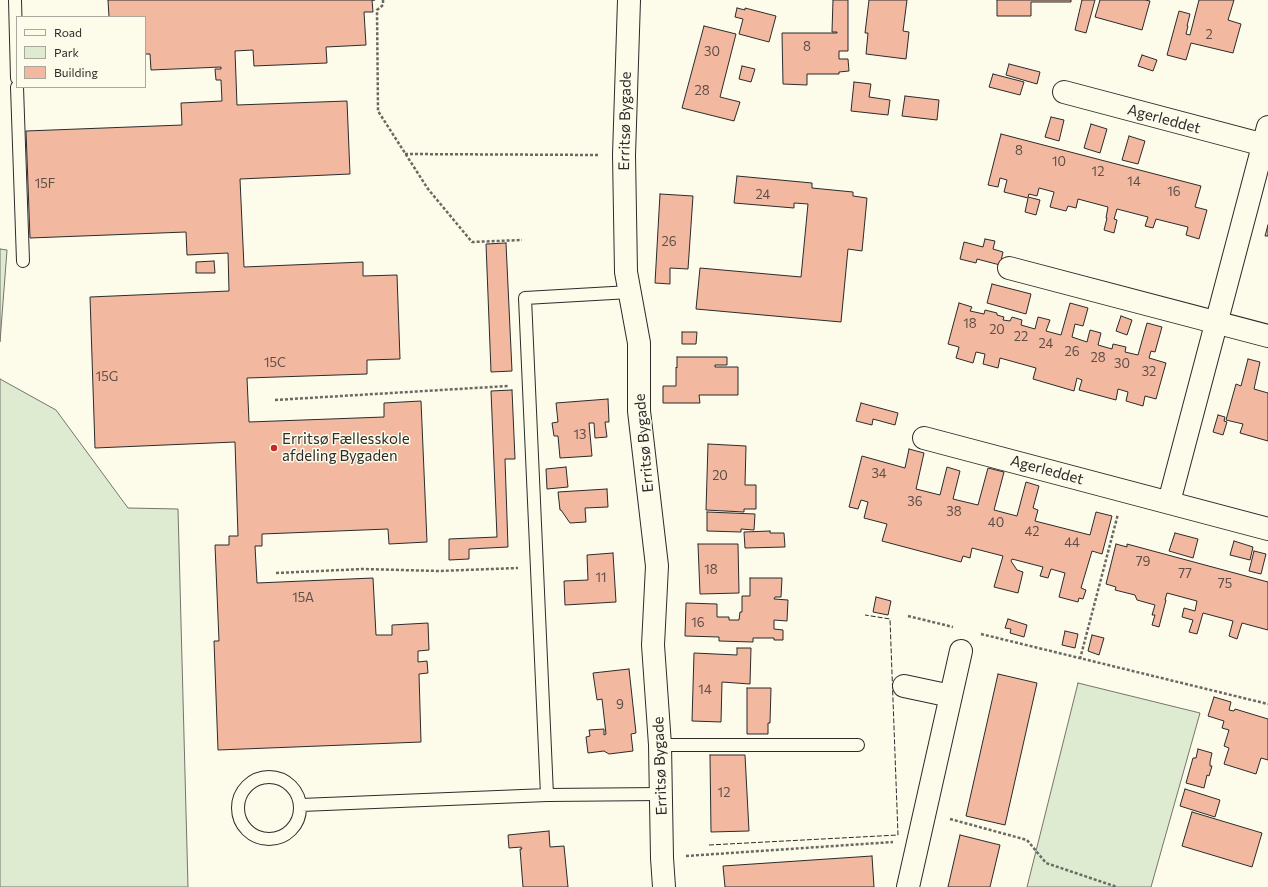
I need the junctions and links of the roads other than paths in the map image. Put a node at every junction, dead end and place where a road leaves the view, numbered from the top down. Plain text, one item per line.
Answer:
1 (15, 0) edge
2 (629, 0) edge
3 (16, 39) edge
4 (17, 88) edge
5 (1064, 92) dead end
6 (1266, 139) edge
7 (23, 261) dead end
8 (1009, 268) dead end
9 (630, 292) junction
10 (1217, 323) junction
11 (1268, 336) edge
12 (924, 438) dead end
13 (1169, 502) junction
14 (1268, 529) edge
15 (961, 651) dead end
16 (904, 686) dead end
17 (951, 696) junction
18 (660, 745) junction
19 (858, 745) dead end
20 (661, 794) junction
21 (547, 795) junction
22 (301, 806) junction
23 (664, 887) edge
24 (908, 887) edge

1 - 3 lane
2 - 9 street, Erritsø Bygade
4 - 7 lane
5 - 6 street, Agerleddet
6 - 10 street, Agerleddet
8 - 10 street
9 - 18 street, Erritsø Bygade
9 - 21 lane
10 - 11 street
10 - 13 street, Agerleddet
12 - 13 street, Agerleddet
13 - 14 street, Agerleddet
15 - 17 street
16 - 17 street
17 - 24 street
18 - 19 lane
18 - 20 street, Erritsø Bygade
20 - 21 lane
20 - 23 street, Erritsø Bygade
21 - 22 lane
22 - 22 lane

